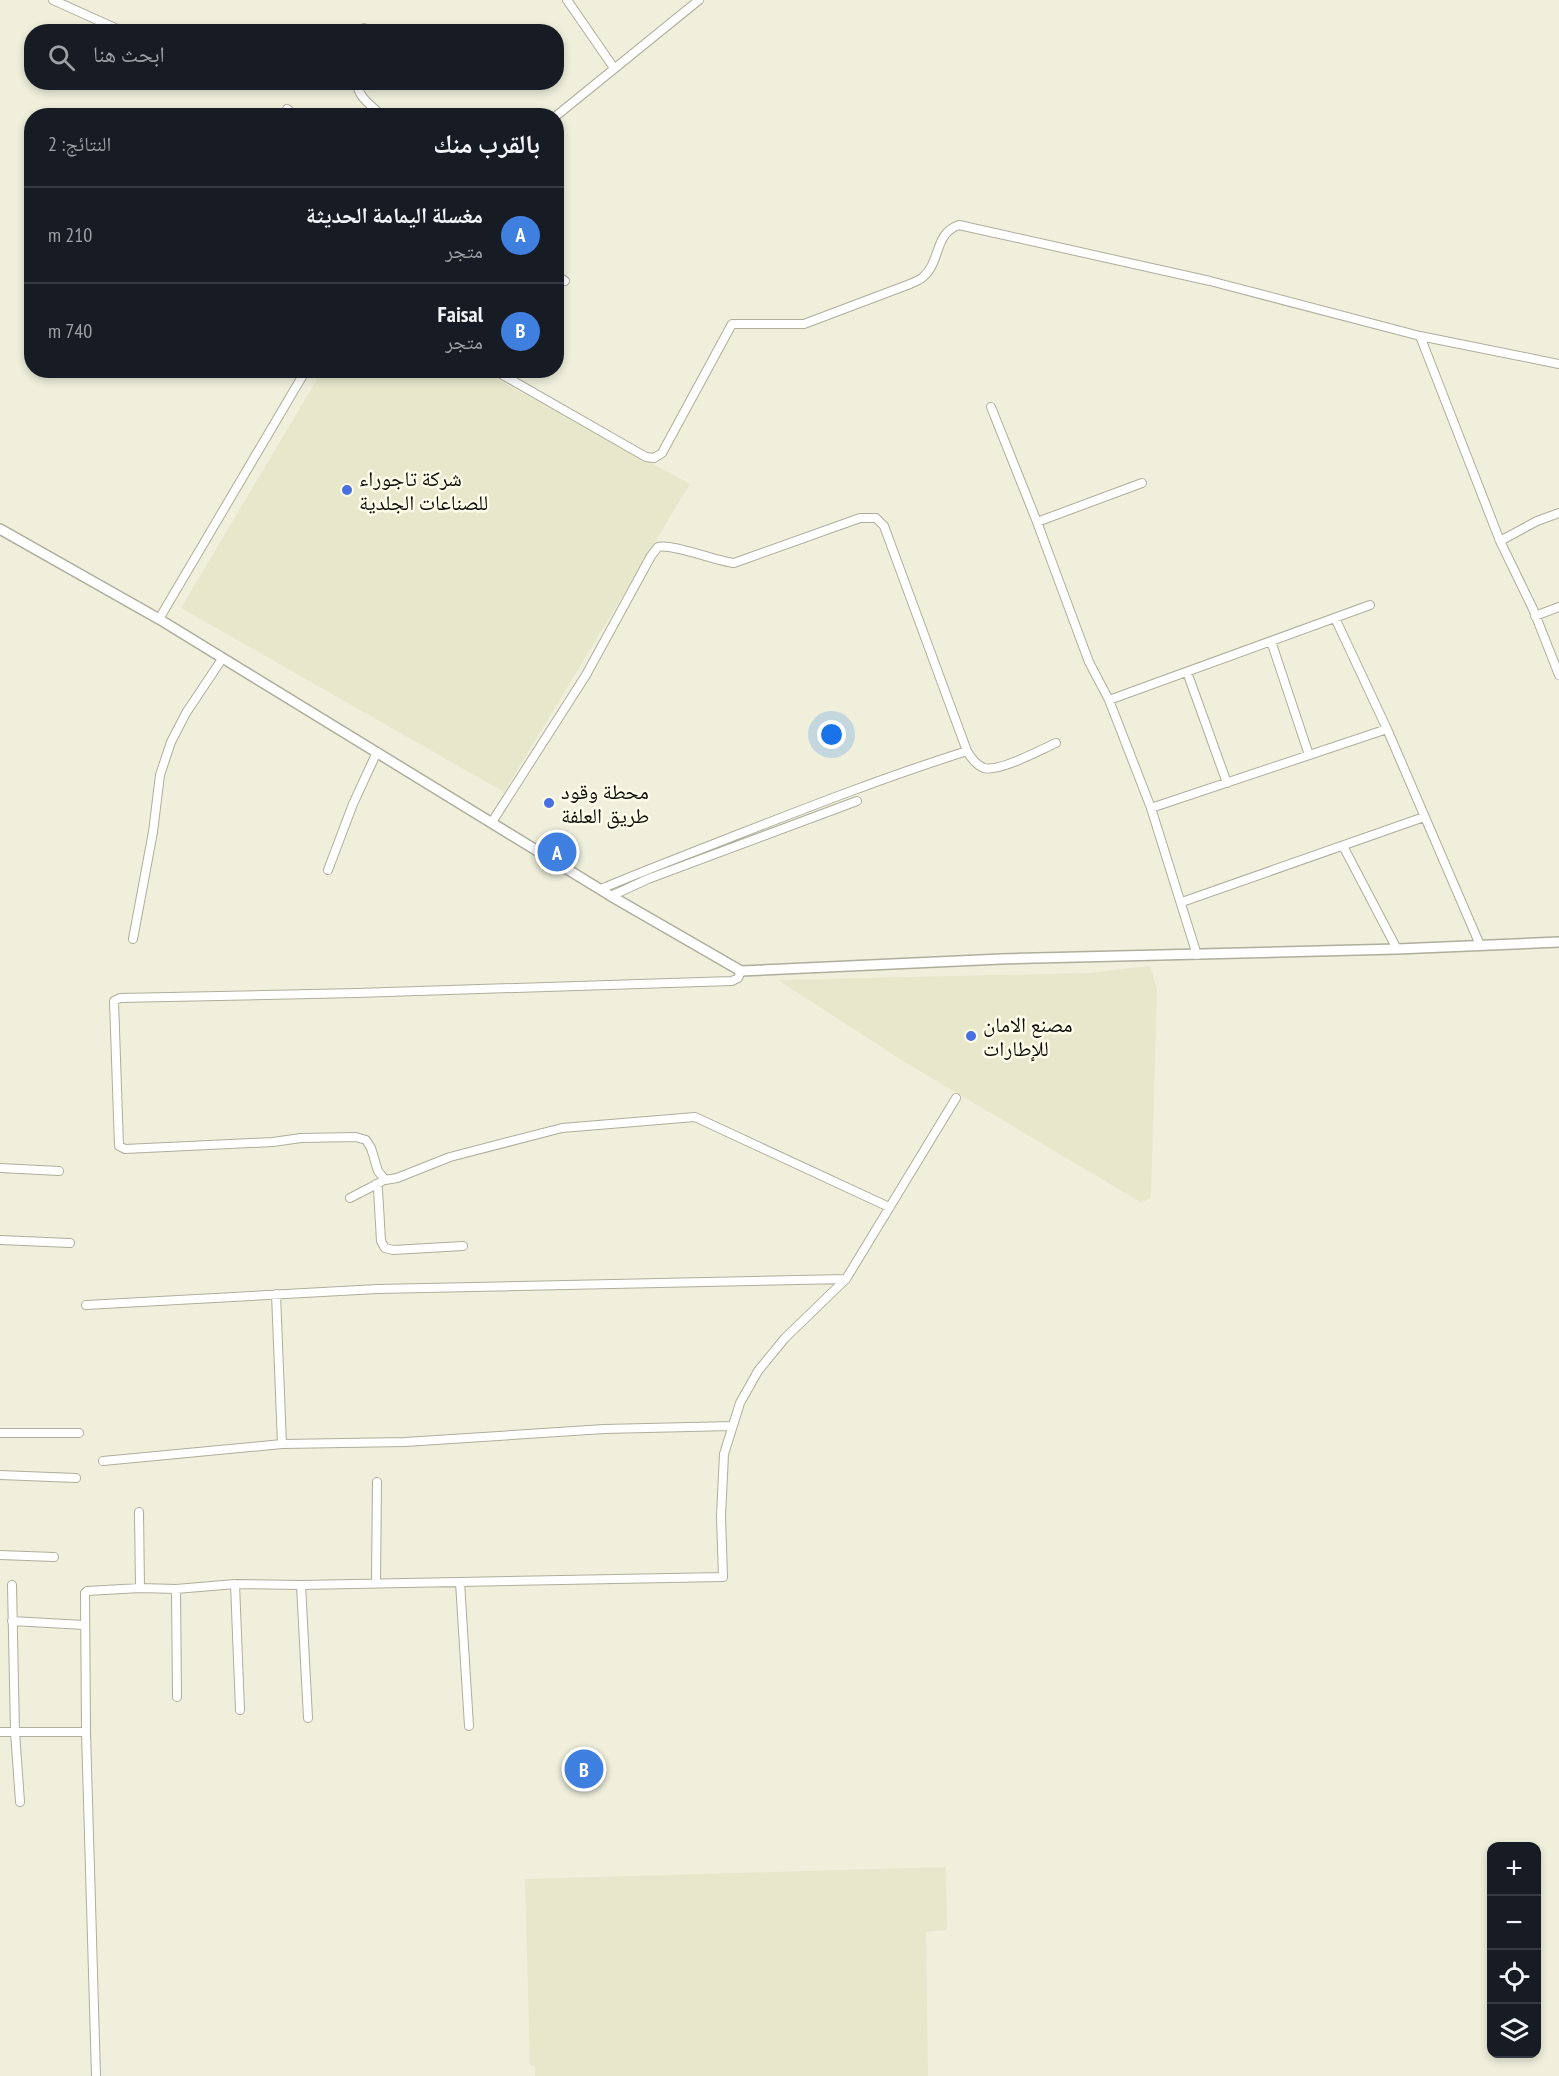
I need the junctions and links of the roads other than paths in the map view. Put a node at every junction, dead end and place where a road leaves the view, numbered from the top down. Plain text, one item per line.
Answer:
1 (53, 0) edge
2 (567, 0) edge
3 (699, 0) edge
4 (106, 24) edge
5 (614, 68) junction
6 (358, 90) edge
7 (374, 108) edge
8 (564, 109) edge
9 (1420, 336) junction
10 (1559, 364) edge
11 (301, 378) edge
12 (508, 378) edge
13 (991, 407) dead end
14 (1142, 483) dead end
15 (1559, 513) edge
16 (1037, 522) junction
17 (0, 529) edge
18 (1500, 541) junction
19 (1370, 605) dead end
20 (1559, 607) edge
21 (1535, 616) junction
22 (1335, 618) junction
23 (159, 619) junction
24 (1271, 641) junction
25 (222, 659) junction
26 (1187, 672) junction
27 (1559, 675) edge
28 (1110, 700) junction
29 (1387, 729) junction
30 (1056, 743) dead end
31 (377, 752) junction
32 (967, 752) junction
33 (1309, 755) junction
34 (1227, 783) junction
35 (857, 801) dead end
36 (1151, 808) junction
37 (1424, 817) junction
38 (492, 822) junction
39 (1343, 846) junction
40 (328, 870) dead end
41 (601, 889) junction
42 (611, 896) junction
43 (1182, 902) junction
44 (133, 939) dead end
45 (1559, 942) edge
46 (1480, 945) junction
47 (1397, 949) junction
48 (1197, 955) junction
49 (741, 971) junction
50 (956, 1098) dead end
51 (0, 1168) edge
52 (59, 1171) dead end
53 (385, 1180) junction
54 (376, 1184) junction
55 (350, 1198) dead end
56 (889, 1207) junction
57 (0, 1240) edge
58 (70, 1243) dead end
59 (463, 1246) dead end
60 (846, 1280) junction
61 (276, 1294) junction
62 (86, 1305) dead end
63 (732, 1426) junction
64 (0, 1433) edge
65 (79, 1434) dead end
66 (282, 1444) junction
67 (103, 1461) dead end
68 (0, 1475) edge
69 (76, 1478) dead end
70 (377, 1482) dead end
71 (139, 1512) dead end
72 (0, 1555) edge
73 (54, 1557) dead end
74 (460, 1582) junction
75 (376, 1583) junction
76 (235, 1584) junction
77 (301, 1585) junction
78 (12, 1586) dead end
79 (140, 1588) junction
80 (176, 1589) junction
81 (12, 1621) junction
82 (84, 1625) junction
83 (177, 1697) dead end
84 (240, 1710) dead end
85 (308, 1718) dead end
86 (469, 1726) dead end
87 (86, 1731) junction
88 (0, 1732) edge
89 (15, 1732) junction
90 (20, 1802) dead end
91 (96, 2076) edge

1 - 4 street
2 - 5 street
3 - 5 street
5 - 8 street
6 - 7 street
9 - 10 street
9 - 12 street
9 - 18 street
11 - 23 street
13 - 16 street
14 - 16 street
15 - 18 street
16 - 28 street
17 - 23 street
18 - 21 street
19 - 22 street
20 - 21 street
21 - 27 street
22 - 24 street
22 - 29 street
23 - 25 street
24 - 26 street
24 - 33 street
25 - 31 street
25 - 44 street
26 - 28 street
26 - 34 street
28 - 36 street
29 - 33 street
29 - 37 street
30 - 32 street
31 - 38 street
31 - 40 street
32 - 38 street
32 - 41 street
33 - 34 street
34 - 36 street
35 - 42 street
36 - 43 street
37 - 39 street
37 - 46 street
38 - 41 street
39 - 43 street
39 - 47 street
41 - 42 street
42 - 49 street
43 - 48 street
45 - 46 street
46 - 47 street
47 - 48 street
48 - 49 street
49 - 53 street
50 - 56 street
51 - 52 street
53 - 54 street
53 - 56 street
54 - 55 street
54 - 59 street
56 - 60 street
57 - 58 street
60 - 61 street
60 - 63 street
61 - 62 street
61 - 66 street
63 - 66 street
63 - 74 street
64 - 65 street
66 - 67 street
68 - 69 street
70 - 75 street
71 - 79 street
72 - 73 street
74 - 75 street
74 - 86 street
75 - 77 street
76 - 77 street
76 - 80 street
76 - 84 street
77 - 85 street
78 - 81 street
79 - 80 street
79 - 82 street
80 - 83 street
81 - 82 street
81 - 89 street
82 - 87 street
87 - 89 street
87 - 91 street
88 - 89 street
89 - 90 street

